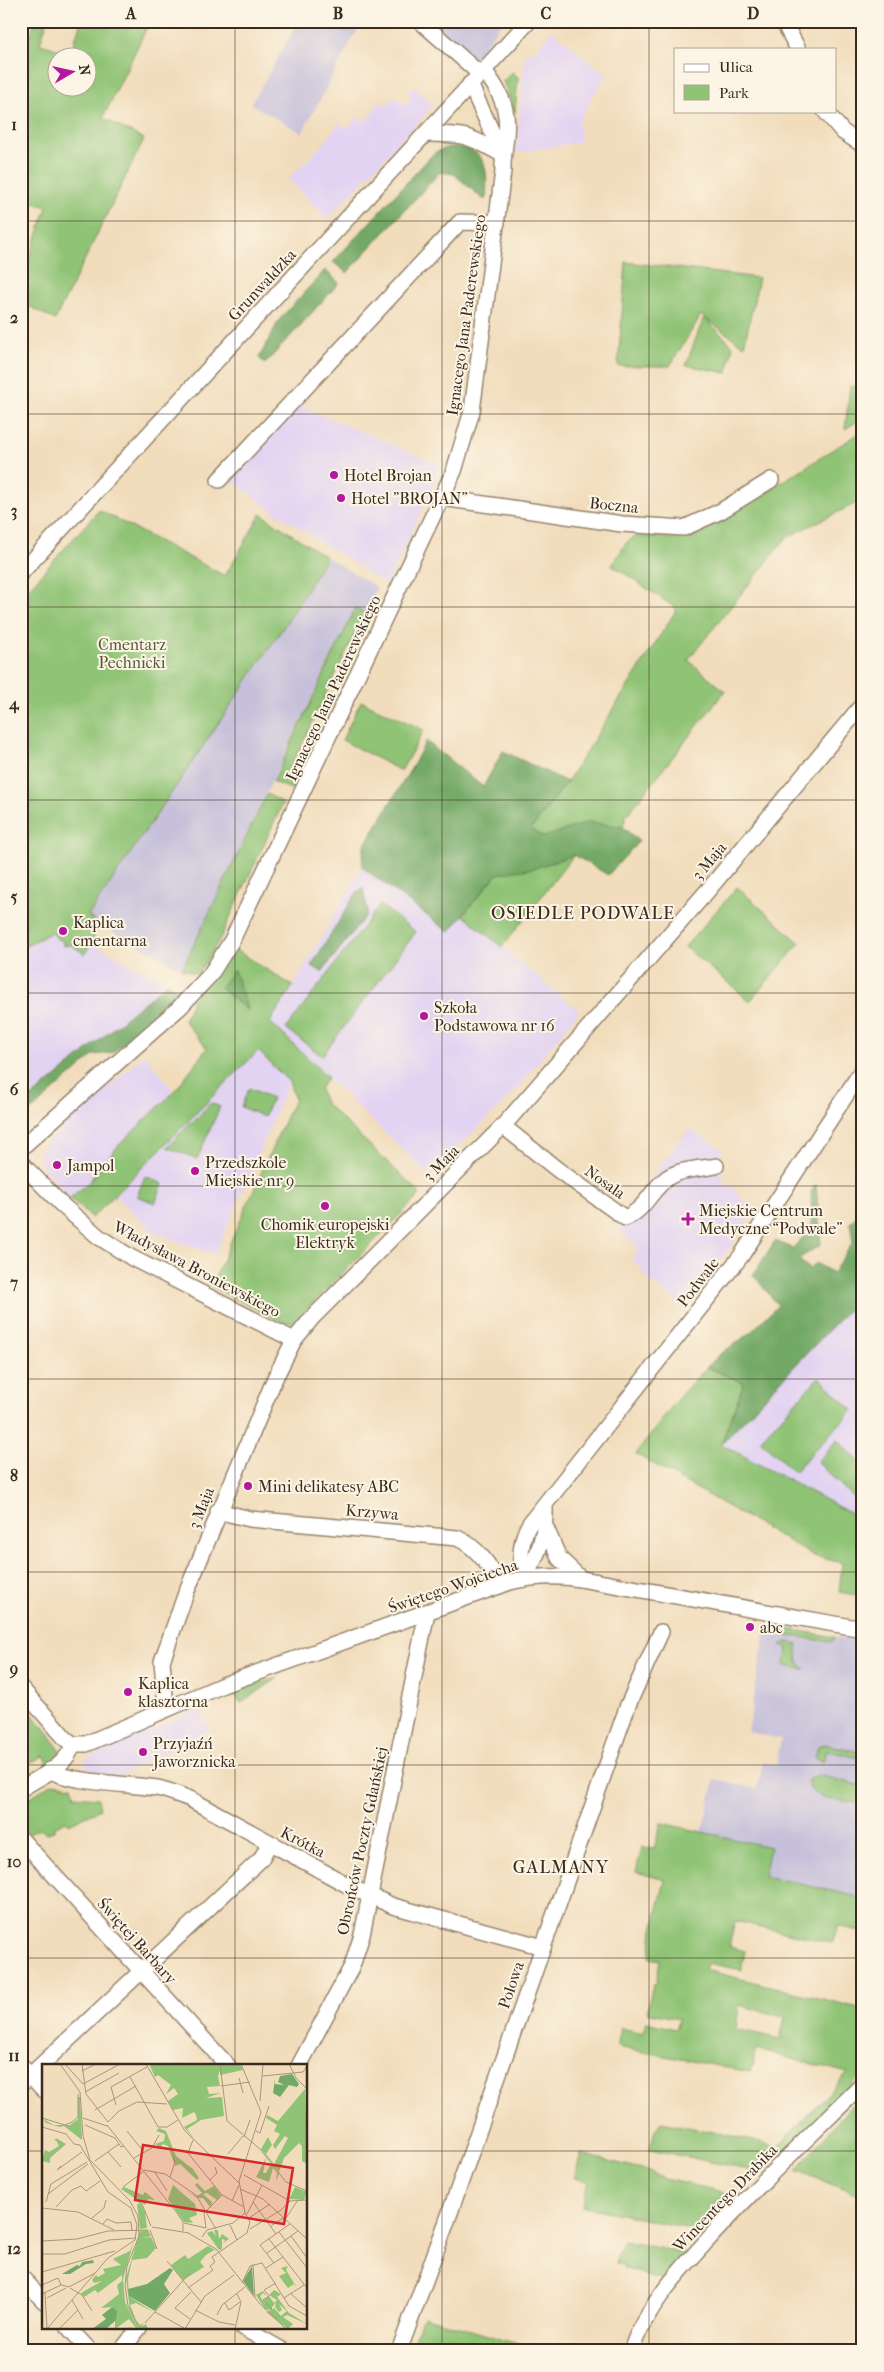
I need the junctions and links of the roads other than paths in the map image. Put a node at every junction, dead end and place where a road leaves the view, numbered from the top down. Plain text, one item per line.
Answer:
1 (420, 21) edge
2 (528, 21) edge
3 (783, 21) edge
4 (797, 48) edge
5 (478, 76) junction
6 (826, 112) edge
7 (425, 134) junction
8 (863, 145) edge
9 (503, 155) junction
10 (497, 223) junction
11 (219, 480) dead end
12 (771, 480) dead end
13 (442, 498) junction
14 (21, 573) edge
15 (863, 704) edge
16 (863, 1069) edge
17 (503, 1126) junction
18 (21, 1148) edge
19 (21, 1163) edge
20 (716, 1166) dead end
21 (294, 1340) junction
22 (545, 1506) junction
23 (218, 1511) junction
24 (546, 1528) junction
25 (523, 1579) junction
26 (581, 1579) junction
27 (499, 1586) junction
28 (427, 1612) junction
29 (863, 1629) edge
30 (661, 1632) dead end
31 (21, 1688) edge
32 (166, 1708) junction
33 (73, 1744) junction
34 (50, 1770) junction
35 (21, 1789) edge
36 (21, 1839) edge
37 (269, 1844) junction
38 (370, 1896) junction
39 (543, 1947) junction
40 (141, 1972) junction
41 (226, 2064) edge
42 (300, 2064) edge
43 (24, 2076) edge
44 (863, 2084) edge
45 (42, 2089) edge
46 (21, 2277) edge
47 (42, 2299) edge
48 (71, 2330) edge
49 (138, 2330) edge
50 (247, 2330) edge
51 (90, 2351) edge
52 (121, 2351) edge
53 (284, 2351) edge
54 (399, 2351) edge
55 (631, 2351) edge

1 - 5 street
2 - 5 street, Grunwaldzka
3 - 4 street
5 - 7 street, Grunwaldzka
5 - 9 street, Ignacego Jana Paderewskiego
5 - 9 street, Ignacego Jana Paderewskiego
6 - 8 street
7 - 9 street
7 - 14 street, Grunwaldzka
9 - 10 street, Ignacego Jana Paderewskiego
10 - 11 street
10 - 13 street, Ignacego Jana Paderewskiego
12 - 13 street, Boczna
13 - 18 street, Ignacego Jana Paderewskiego
15 - 17 street, 3 Maja
16 - 22 street, Podwale
17 - 20 street, Nosala
17 - 21 street, 3 Maja
19 - 21 street, Władysława Broniewskiego
21 - 23 street, 3 Maja
22 - 24 street
22 - 25 street, Podwale
23 - 27 street, Krzywa
23 - 32 street, 3 Maja
24 - 25 street
24 - 26 street
25 - 26 street, Świętego Wojciecha
25 - 27 street, Świętego Wojciecha
26 - 29 street, Świętego Wojciecha
27 - 28 street, Świętego Wojciecha
28 - 32 street, Świętego Wojciecha
28 - 38 street, Obrońców Poczty Gdańskiej
30 - 39 street, Polowa
31 - 33 street
32 - 33 street, Świętego Wojciecha
33 - 34 street
34 - 35 street
34 - 37 street, Krótka
36 - 40 street, Świętej Barbary
37 - 38 street, Krótka
37 - 40 street
38 - 39 street, Krótka
38 - 42 street, Obrońców Poczty Gdańskiej
39 - 54 street, Polowa
40 - 41 street, Świętej Barbary
40 - 43 street
43 - 45 street
44 - 55 street, Wincentego Drabika
46 - 47 street
48 - 51 street
49 - 52 street
50 - 53 street

